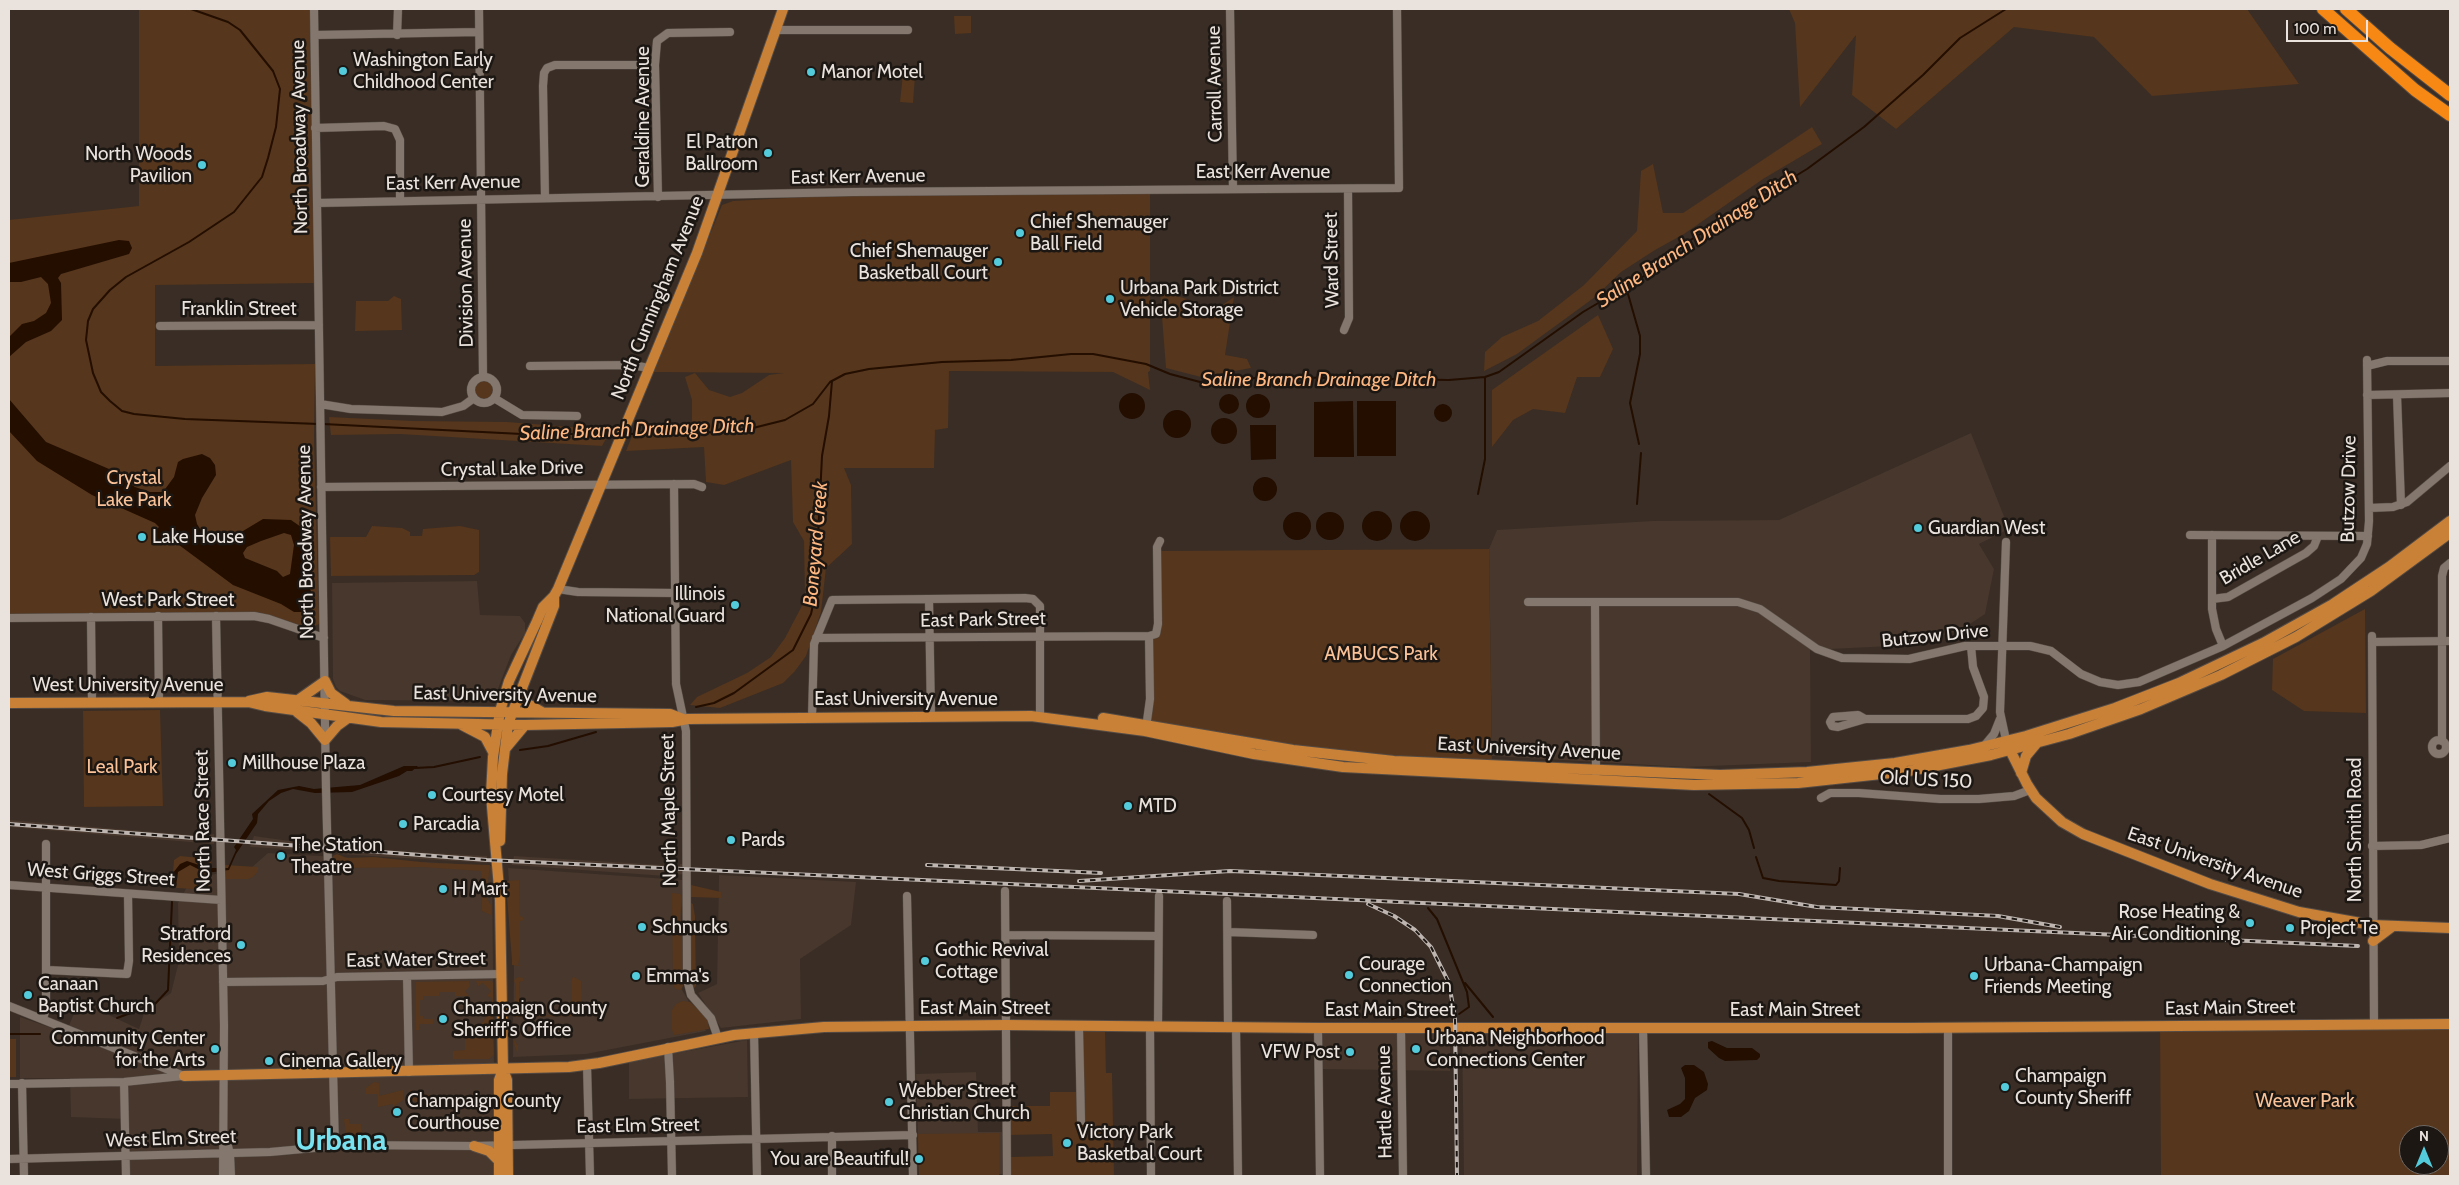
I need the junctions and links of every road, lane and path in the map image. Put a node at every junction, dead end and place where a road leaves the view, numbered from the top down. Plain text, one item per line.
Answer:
1 (314, 9) edge
2 (398, 9) edge
3 (479, 9) edge
4 (783, 9) edge
5 (1230, 9) edge
6 (1397, 9) edge
7 (2323, 9) edge
8 (2346, 9) edge
9 (776, 30) junction
10 (908, 30) dead end
11 (479, 32) junction
12 (730, 32) dead end
13 (315, 35) junction
14 (397, 35) junction
15 (655, 66) junction
16 (2415, 90) junction
17 (2450, 95) edge
18 (2450, 115) edge
19 (2450, 123) edge
20 (315, 128) junction
21 (1233, 188) junction
22 (1348, 188) junction
23 (718, 196) junction
24 (545, 197) junction
25 (658, 197) junction
26 (400, 200) junction
27 (480, 201) junction
28 (317, 203) junction
29 (319, 325) junction
30 (160, 326) dead end
31 (1344, 330) dead end
32 (2450, 361) edge
33 (530, 366) dead end
34 (649, 368) junction
35 (483, 377) junction
36 (2450, 394) edge
37 (2367, 395) junction
38 (2397, 395) junction
39 (474, 398) junction
40 (494, 398) junction
41 (320, 404) junction
42 (577, 416) dead end
43 (2450, 466) edge
44 (674, 484) junction
45 (600, 485) junction
46 (702, 486) dead end
47 (321, 487) junction
48 (2401, 505) junction
49 (2369, 508) junction
50 (2450, 521) edge
51 (2450, 533) edge
52 (2190, 535) dead end
53 (2212, 535) junction
54 (2318, 536) junction
55 (2368, 536) junction
56 (1160, 541) dead end
57 (2006, 542) dead end
58 (2450, 562) edge
59 (556, 592) junction
60 (675, 593) junction
61 (929, 599) junction
62 (2212, 599) junction
63 (1528, 602) dead end
64 (1595, 602) junction
65 (158, 616) junction
66 (216, 616) junction
67 (90, 617) junction
68 (9, 618) edge
69 (1039, 636) junction
70 (1149, 636) junction
71 (929, 637) junction
72 (324, 638) junction
73 (816, 638) junction
74 (2446, 641) edge
75 (1971, 646) junction
76 (2003, 646) junction
77 (2223, 646) junction
78 (325, 681) junction
79 (519, 691) junction
80 (298, 700) junction
81 (217, 701) junction
82 (92, 702) junction
83 (159, 702) junction
84 (248, 702) junction
85 (9, 703) edge
86 (325, 703) junction
87 (349, 706) junction
88 (294, 710) junction
89 (500, 711) junction
90 (512, 712) junction
91 (543, 712) junction
92 (325, 715) junction
93 (812, 717) junction
94 (931, 717) junction
95 (1040, 717) junction
96 (2001, 717) junction
97 (348, 718) junction
98 (683, 719) junction
99 (1865, 719) dead end
100 (457, 722) junction
101 (503, 724) junction
102 (526, 725) junction
103 (1146, 727) junction
104 (325, 740) junction
105 (2006, 740) junction
106 (2442, 741) dead end
107 (2037, 743) junction
108 (1984, 746) junction
109 (504, 750) junction
110 (2010, 751) junction
111 (493, 752) junction
112 (2021, 774) junction
113 (1596, 775) junction
114 (2030, 790) junction
115 (1821, 798) dead end
116 (2450, 838) edge
117 (46, 844) dead end
118 (2372, 846) junction
119 (497, 855) junction
120 (9, 885) edge
121 (46, 888) junction
122 (1005, 891) dead end
123 (128, 894) junction
124 (907, 896) dead end
125 (1159, 896) dead end
126 (221, 900) junction
127 (1228, 901) dead end
128 (2372, 925) junction
129 (2393, 926) junction
130 (2450, 928) edge
131 (1228, 932) junction
132 (1313, 935) dead end
133 (1006, 936) junction
134 (1158, 936) junction
135 (2373, 941) junction
136 (47, 970) junction
137 (502, 974) junction
138 (407, 976) junction
139 (330, 979) junction
140 (223, 982) junction
141 (9, 1006) edge
142 (43, 1019) junction
143 (2374, 1024) junction
144 (2450, 1024) edge
145 (1006, 1025) junction
146 (911, 1026) junction
147 (1079, 1026) junction
148 (1154, 1026) junction
149 (1232, 1027) junction
150 (1401, 1027) junction
151 (1643, 1027) junction
152 (1948, 1027) junction
153 (1318, 1028) junction
154 (754, 1033) junction
155 (718, 1038) junction
156 (668, 1047) junction
157 (150, 1063) junction
158 (587, 1065) junction
159 (503, 1069) junction
160 (409, 1072) junction
161 (333, 1074) junction
162 (224, 1075) junction
163 (184, 1076) junction
164 (153, 1079) junction
165 (124, 1082) junction
166 (22, 1083) junction
167 (9, 1084) edge
168 (1081, 1121) dead end
169 (913, 1135) junction
170 (832, 1136) junction
171 (756, 1139) junction
172 (671, 1141) junction
173 (590, 1143) junction
174 (503, 1144) junction
175 (474, 1146) junction
176 (335, 1147) junction
177 (227, 1154) junction
178 (126, 1156) junction
179 (9, 1158) edge
180 (23, 1158) junction
181 (499, 1161) junction
182 (24, 1176) edge
183 (126, 1176) edge
184 (224, 1176) edge
185 (231, 1176) edge
186 (499, 1176) edge
187 (508, 1176) edge
188 (590, 1176) edge
189 (672, 1176) edge
190 (757, 1176) edge
191 (832, 1176) edge
192 (914, 1176) edge
193 (1007, 1176) edge
194 (1151, 1176) edge
195 (1238, 1176) edge
196 (1320, 1176) edge
197 (1403, 1176) edge
198 (1646, 1176) edge
199 (1948, 1176) edge

1 - 13 street, North Broadway Avenue
2 - 14 street
3 - 11 street, Division Avenue
4 - 9 main road, North Cunningham Avenue
5 - 21 street, Carroll Avenue
6 - 22 street, East Kerr Avenue
7 - 16 highway
8 - 17 highway
9 - 10 street
9 - 23 main road, North Cunningham Avenue
11 - 14 street
11 - 27 street, Division Avenue
12 - 15 street, Geraldine Avenue
13 - 14 street
13 - 20 street, North Broadway Avenue
15 - 24 street
15 - 25 street, Geraldine Avenue
16 - 18 highway
16 - 19 highway
20 - 26 street
20 - 28 street, North Broadway Avenue
21 - 22 street, East Kerr Avenue
21 - 23 street, East Kerr Avenue
22 - 31 street, Ward Street
23 - 25 street, East Kerr Avenue
23 - 34 main road, North Cunningham Avenue
24 - 25 street, East Kerr Avenue
24 - 27 street, East Kerr Avenue
26 - 27 street, East Kerr Avenue
26 - 28 street, East Kerr Avenue
27 - 35 street, Division Avenue
28 - 29 street, North Broadway Avenue
29 - 30 street, Franklin Street
29 - 41 street, North Broadway Avenue
32 - 37 street, Butzow Drive
33 - 34 street
34 - 45 main road, North Cunningham Avenue
35 - 39 street
35 - 40 street
36 - 38 street
37 - 38 street
37 - 49 street, Butzow Drive
38 - 48 street
39 - 40 street
39 - 41 street
40 - 42 street
41 - 47 street, North Broadway Avenue
43 - 48 street
44 - 45 street, Crystal Lake Drive
44 - 46 street, Crystal Lake Drive
44 - 60 street, North Maple Street
45 - 47 street, Crystal Lake Drive
45 - 59 main road, North Cunningham Avenue
47 - 72 street, North Broadway Avenue
48 - 49 street
49 - 55 street, Butzow Drive
50 - 105 main road
51 - 107 main road
52 - 53 street
53 - 54 street
53 - 62 street
54 - 55 street
54 - 62 street, Bridle Lane
55 - 77 street, Butzow Drive
56 - 70 street
57 - 76 street
58 - 74 street
59 - 60 street
59 - 79 main road, North Cunningham Avenue
59 - 89 main road, North Cunningham Avenue
60 - 98 street, North Maple Street
61 - 69 street
61 - 71 street
61 - 73 street
62 - 77 street
63 - 64 street, Butzow Drive
64 - 75 street, Butzow Drive
64 - 113 street
65 - 66 street, West Park Street
65 - 67 street, West Park Street
65 - 83 street
66 - 72 street, West Park Street
66 - 81 street, North Race Street
67 - 68 street, West Park Street
67 - 82 street
69 - 70 street, East Park Street
69 - 71 street, East Park Street
69 - 95 street
70 - 103 street
71 - 73 street, East Park Street
71 - 94 street
72 - 78 street, North Broadway Avenue
73 - 93 street
74 - 106 street
74 - 118 street, North Smith Road
75 - 76 street, Butzow Drive
75 - 99 street
76 - 77 street, Butzow Drive
76 - 96 street
78 - 80 main road
78 - 86 street, North Broadway Avenue
78 - 87 main road
79 - 90 main road, North Cunningham Avenue
79 - 91 main road
80 - 84 main road, West University Avenue
80 - 86 main road, West University Avenue
81 - 83 main road, West University Avenue
81 - 84 main road, West University Avenue
81 - 126 street, North Race Street
82 - 83 main road, West University Avenue
82 - 85 main road, West University Avenue
84 - 88 main road, West University Avenue
86 - 87 main road, East University Avenue
86 - 92 street, North Broadway Avenue
87 - 89 main road, East University Avenue
88 - 92 main road, West University Avenue
88 - 104 main road
89 - 90 main road, East University Avenue
89 - 101 main road, North Cunningham Avenue
90 - 91 main road, East University Avenue
90 - 101 main road, North Cunningham Avenue
91 - 98 main road, East University Avenue
92 - 97 main road, East University Avenue
92 - 104 street, North Broadway Avenue
93 - 94 main road, East University Avenue
93 - 98 main road, East University Avenue
94 - 95 main road, East University Avenue
95 - 103 main road, East University Avenue
96 - 105 street
96 - 108 street
97 - 100 main road, East University Avenue
97 - 104 main road
98 - 102 main road, East University Avenue
98 - 155 street, North Maple Street
100 - 101 main road, East University Avenue
100 - 111 main road
101 - 102 main road, East University Avenue
101 - 109 main road
101 - 111 main road
102 - 109 main road
103 - 113 main road, East University Avenue
104 - 139 street, North Broadway Avenue
105 - 108 main road, East University Avenue
105 - 110 main road, East University Avenue
107 - 110 main road
107 - 112 main road
108 - 113 main road, East University Avenue
109 - 119 main road
110 - 112 main road, East University Avenue
110 - 113 main road, East University Avenue
111 - 119 main road
112 - 114 main road, East University Avenue
114 - 115 street, Old US 150
114 - 128 main road, East University Avenue
116 - 118 street
117 - 121 street
118 - 128 street, North Smith Road
119 - 137 main road
120 - 121 street, West Griggs Street
121 - 123 street, West Griggs Street
121 - 136 street
122 - 133 street
123 - 126 street, West Griggs Street
123 - 136 street
124 - 146 street
125 - 134 street
126 - 140 street, North Race Street
127 - 131 street
128 - 129 main road, East University Avenue
128 - 135 street, North Smith Road
129 - 130 main road, East University Avenue
129 - 135 main road
131 - 132 street
131 - 149 street
133 - 134 street
133 - 145 street
134 - 148 street
135 - 143 street, North Smith Road
136 - 142 street
137 - 138 street, East Water Street
137 - 159 main road
138 - 139 street, East Water Street
138 - 160 street
139 - 140 street, East Water Street
139 - 161 street, North Broadway Avenue
140 - 162 street, North Race Street
141 - 142 street
142 - 157 street
143 - 144 main road, East Main Street
143 - 152 main road, East Main Street
145 - 146 main road, East Main Street
145 - 147 main road, East Main Street
145 - 193 street
146 - 154 main road, East Main Street
146 - 169 street
147 - 148 main road, East Main Street
147 - 168 street
148 - 149 main road, East Main Street
148 - 194 street
149 - 153 main road, East Main Street
149 - 195 street
150 - 151 main road, East Main Street
150 - 153 main road, East Main Street
150 - 197 street, Hartle Avenue
151 - 152 main road, East Main Street
151 - 198 street
152 - 199 street
153 - 196 street
154 - 155 main road, East Main Street
154 - 171 street
155 - 156 main road, East Main Street
156 - 158 main road, East Main Street
156 - 172 street
157 - 163 street
157 - 164 street
158 - 159 main road, East Main Street
158 - 173 street
159 - 160 main road, East Main Street
159 - 174 main road
160 - 161 main road, East Main Street
161 - 162 main road, East Main Street
161 - 176 street, North Broadway Avenue
162 - 163 main road, East Main Street
162 - 177 street, North Race Street
163 - 164 street
164 - 165 street
165 - 166 street
165 - 178 street
166 - 167 street
166 - 180 street
169 - 170 street, East Elm Street
169 - 192 street
170 - 171 street, East Elm Street
170 - 191 street
171 - 172 street, East Elm Street
171 - 190 street
172 - 173 street, East Elm Street
172 - 189 street
173 - 174 street, East Elm Street
173 - 188 street
174 - 175 street, East Elm Street
174 - 181 main road
174 - 187 main road
175 - 176 street, East Elm Street
175 - 181 main road
176 - 177 street, West Elm Street
177 - 178 street, West Elm Street
177 - 184 street
177 - 185 street
178 - 180 street, West Elm Street
178 - 183 street
179 - 180 street, West Elm Street
180 - 182 street
181 - 186 main road

